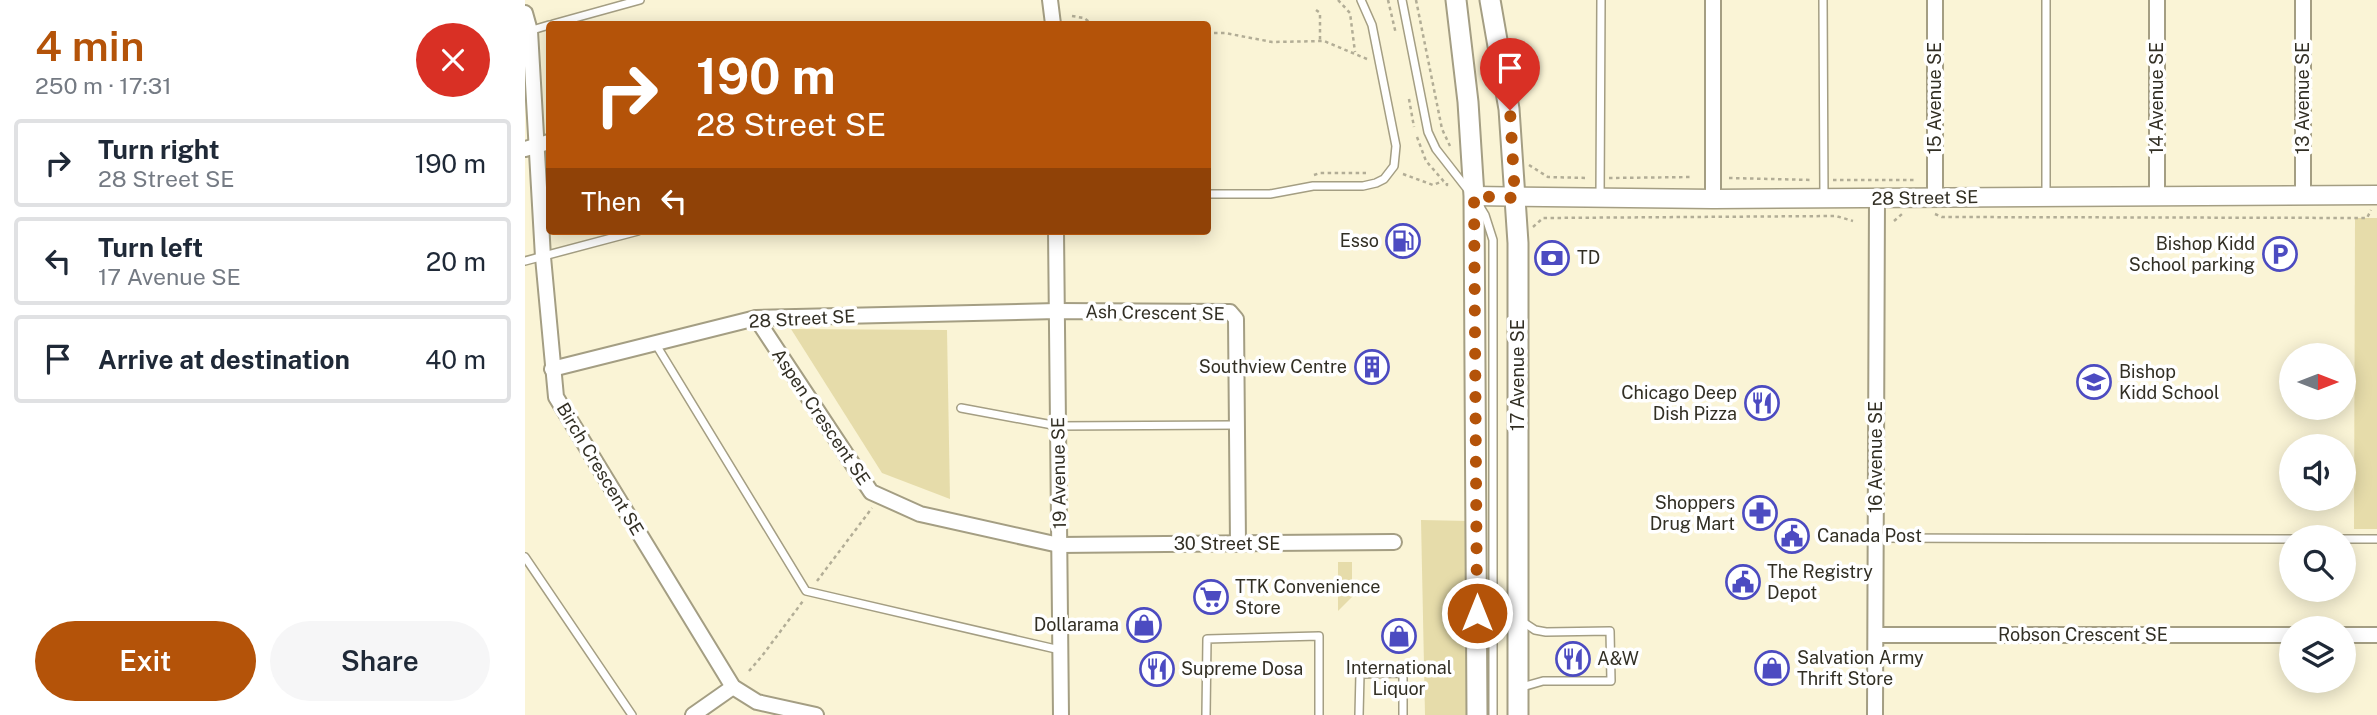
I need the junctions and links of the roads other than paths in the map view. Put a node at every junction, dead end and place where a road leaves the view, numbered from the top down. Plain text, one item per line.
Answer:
1 (641, 0) edge
2 (1050, 0) edge
3 (1361, 0) edge
4 (1402, 0) edge
5 (1456, 0) edge
6 (1490, 0) edge
7 (1499, 0) edge
8 (1601, 0) edge
9 (1713, 0) edge
10 (1823, 0) edge
11 (1935, 0) edge
12 (2046, 0) edge
13 (2157, 0) edge
14 (2303, 0) edge
15 (525, 13) edge
16 (565, 21) edge
17 (1053, 21) edge
18 (546, 26) edge
19 (528, 31) edge
20 (1499, 36) junction
21 (538, 145) edge
22 (1211, 194) edge
23 (2303, 195) junction
24 (1474, 196) junction
25 (2046, 197) junction
26 (2157, 197) junction
27 (1515, 198) junction
28 (1877, 198) junction
29 (1600, 199) junction
30 (1713, 199) junction
31 (1824, 199) junction
32 (2374, 202) edge
33 (1933, 204) junction
34 (624, 235) edge
35 (1056, 235) edge
36 (543, 257) junction
37 (525, 261) edge
38 (1057, 311) junction
39 (756, 318) junction
40 (655, 342) junction
41 (552, 369) junction
42 (961, 408) dead end
43 (1237, 425) junction
44 (1058, 426) junction
45 (1875, 538) junction
46 (2279, 539) edge
47 (2356, 539) edge
48 (2377, 539) edge
49 (1395, 542) dead end
50 (1238, 544) junction
51 (1059, 545) junction
52 (525, 557) edge
53 (1518, 619) junction
54 (1876, 635) junction
55 (2279, 635) edge
56 (2356, 635) edge
57 (2377, 635) edge
58 (1060, 650) junction
59 (733, 687) junction
60 (1518, 689) junction
61 (632, 715) edge
62 (693, 715) edge
63 (816, 715) edge
64 (1061, 715) edge
65 (1206, 715) edge
66 (1319, 715) edge
67 (1359, 715) edge
68 (1403, 715) edge
69 (1477, 715) edge
70 (1493, 715) edge
71 (1518, 715) edge
72 (1875, 715) edge

1 - 16 lane
2 - 17 street
3 - 22 lane
4 - 24 lane
5 - 24 main road
6 - 20 main road, 17 Avenue SE
7 - 20 street, 17 Avenue SE
8 - 29 lane
9 - 30 street
10 - 31 lane
11 - 33 street, 15 Avenue SE
12 - 25 lane
13 - 26 street, 14 Avenue SE
14 - 23 street, 13 Avenue SE
15 - 19 street, Birch Crescent SE
18 - 19 lane
19 - 21 street, Birch Crescent SE
20 - 27 main road, 17 Avenue SE
21 - 36 street, Birch Crescent SE
23 - 26 street, 28 Street SE
23 - 32 street, 28 Street SE
24 - 27 street, 28 Street SE
24 - 69 main road
24 - 70 lane
25 - 26 street, 28 Street SE
25 - 33 street, 28 Street SE
27 - 29 street, 28 Street SE
27 - 53 main road, 17 Avenue SE
28 - 31 street, 28 Street SE
28 - 33 street, 28 Street SE
28 - 45 street, 16 Avenue SE
29 - 30 street, 28 Street SE
30 - 31 street, 28 Street SE
34 - 36 lane
35 - 38 street, 19 Avenue SE
36 - 37 lane
36 - 41 street, Birch Crescent SE
38 - 39 street, 28 Street SE
38 - 43 street, Ash Crescent SE
38 - 44 street, 19 Avenue SE
39 - 40 street, 28 Street SE
39 - 51 street, Aspen Crescent SE
40 - 41 street, 28 Street SE
40 - 58 lane
41 - 59 street, Birch Crescent SE
42 - 44 lane
43 - 44 lane
43 - 50 street, Ash Crescent SE
44 - 51 street, 19 Avenue SE
45 - 46 lane
45 - 54 street, 16 Avenue SE
47 - 48 lane
49 - 50 street, 30 Street SE
50 - 51 street, 30 Street SE
51 - 58 street, 19 Avenue SE
52 - 61 lane
53 - 60 main road, 17 Avenue SE
53 - 60 lane
54 - 55 street, Robson Crescent SE
54 - 72 street, 16 Avenue SE
56 - 57 street
58 - 64 street, 19 Avenue SE
59 - 62 street
59 - 63 street
60 - 71 main road, 17 Avenue SE
65 - 66 lane
67 - 68 lane

